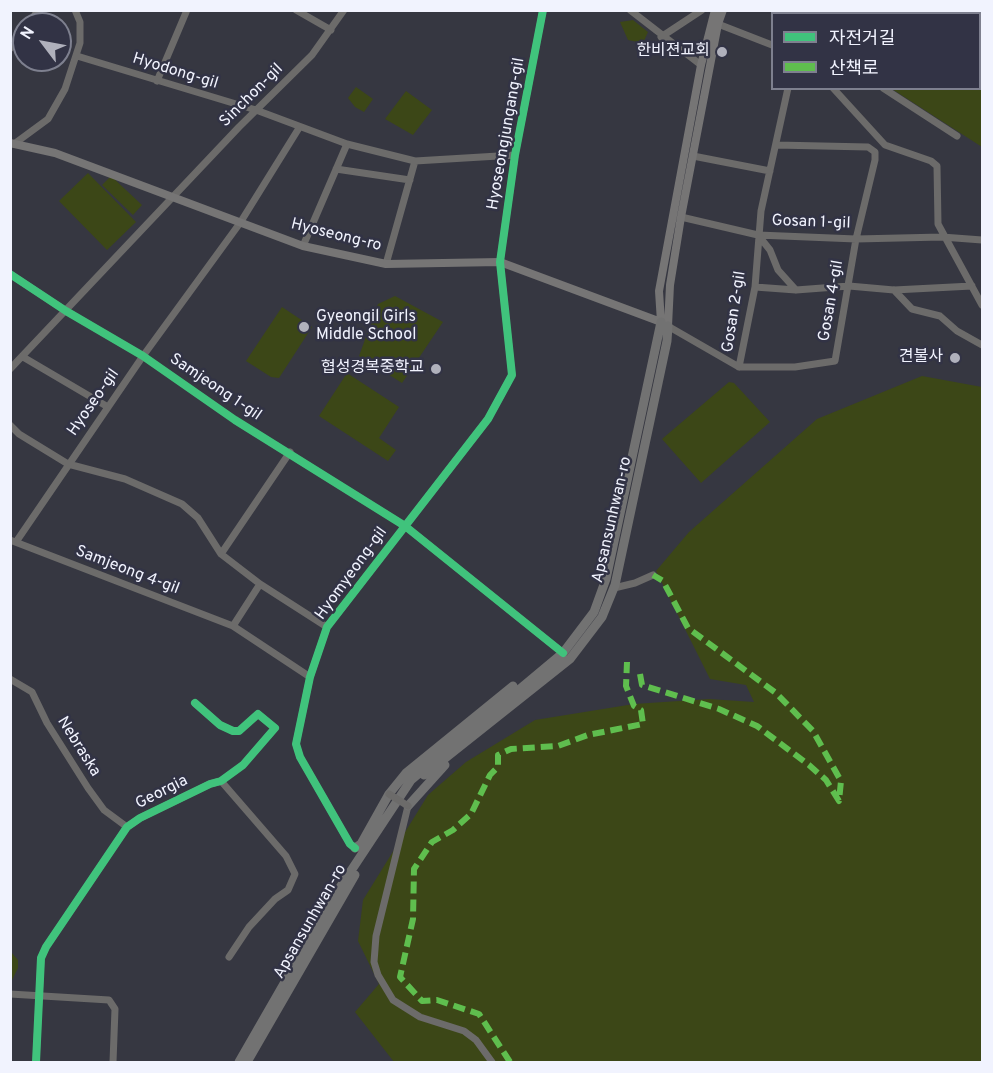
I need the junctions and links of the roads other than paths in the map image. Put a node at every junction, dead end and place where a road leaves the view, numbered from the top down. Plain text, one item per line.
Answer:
1 (75, 10) edge
2 (187, 10) edge
3 (296, 10) edge
4 (344, 10) edge
5 (543, 10) edge
6 (630, 10) edge
7 (702, 10) edge
8 (715, 10) edge
9 (723, 10) edge
10 (885, 10) edge
11 (895, 12) edge
12 (718, 24) junction
13 (332, 30) junction
14 (661, 37) junction
15 (771, 45) edge
16 (77, 56) junction
17 (701, 65) junction
18 (157, 81) junction
19 (788, 90) edge
20 (834, 90) edge
21 (886, 90) edge
22 (256, 110) junction
23 (299, 128) junction
24 (957, 136) dead end
25 (12, 143) edge
26 (346, 144) junction
27 (776, 145) junction
28 (515, 155) junction
29 (693, 156) junction
30 (415, 161) junction
31 (336, 169) junction
32 (770, 171) junction
33 (410, 180) junction
34 (174, 196) junction
35 (681, 217) junction
36 (240, 223) junction
37 (758, 235) junction
38 (942, 237) junction
39 (856, 239) junction
40 (982, 240) edge
41 (303, 246) junction
42 (500, 262) junction
43 (386, 264) junction
44 (10, 274) edge
45 (849, 286) junction
46 (972, 286) junction
47 (755, 287) junction
48 (796, 290) junction
49 (894, 290) junction
50 (982, 305) edge
51 (66, 311) junction
52 (664, 324) junction
53 (982, 345) edge
54 (143, 356) junction
55 (23, 357) junction
56 (739, 367) junction
57 (10, 369) edge
58 (108, 407) junction
59 (10, 425) edge
60 (290, 452) junction
61 (68, 464) junction
62 (405, 526) junction
63 (13, 541) edge
64 (221, 554) junction
65 (653, 575) dead end
66 (260, 584) junction
67 (614, 588) junction
68 (233, 626) junction
69 (327, 627) junction
70 (563, 653) junction
71 (556, 665) junction
72 (310, 677) junction
73 (10, 679) edge
74 (195, 702) dead end
75 (221, 781) junction
76 (389, 794) junction
77 (408, 806) junction
78 (127, 827) junction
79 (355, 848) joint
80 (338, 897) junction
81 (230, 957) dead end
82 (10, 994) edge
83 (38, 994) junction
84 (36, 1062) edge
85 (113, 1062) edge
86 (239, 1062) edge
87 (247, 1062) edge
88 (492, 1062) edge

1 - 16 street
2 - 18 street
3 - 13 street
4 - 13 street, Sinchon-gil
5 - 28 street, Hyoseongjungang-gil
6 - 14 street
7 - 14 street
8 - 17 main road, Apsansunhwan-ro
9 - 12 main road, Apsansunhwan-ro
10 - 11 highway
12 - 15 street
12 - 29 main road, Apsansunhwan-ro
13 - 22 street, Sinchon-gil
14 - 17 street
16 - 18 street, Hyodong-gil
16 - 25 street
17 - 52 main road, Apsansunhwan-ro
18 - 22 street, Hyodong-gil
19 - 27 street, Gosan 2-gil
20 - 38 street
21 - 24 street
22 - 23 street, Hyodong-gil
22 - 34 street, Sinchon-gil
23 - 26 street, Hyodong-gil
23 - 36 street
25 - 34 main road, Hyoseong-ro
26 - 30 street, Hyodong-gil
26 - 31 street
27 - 32 street, Gosan 2-gil
27 - 39 street, Gosan 4-gil
28 - 30 street, Hyodong-gil
28 - 42 street, Hyoseongjungang-gil
29 - 32 street
29 - 35 main road, Apsansunhwan-ro
30 - 33 street
31 - 33 street
31 - 41 street
32 - 37 street, Gosan 2-gil
33 - 43 street
34 - 36 main road, Hyoseong-ro
34 - 51 street, Sinchon-gil
35 - 37 street, Gosan 1-gil
35 - 52 main road, Apsansunhwan-ro
36 - 41 main road, Hyoseong-ro
36 - 54 street, Hyoseo-gil
37 - 39 street, Gosan 1-gil
37 - 47 street, Gosan 2-gil
37 - 48 street
38 - 39 street, Gosan 1-gil
38 - 40 street, Gosan 1-gil
38 - 46 street
39 - 45 street, Gosan 4-gil
41 - 43 main road, Hyoseong-ro
42 - 43 main road, Hyoseong-ro
42 - 52 main road, Hyoseong-ro
42 - 62 street, Hyomyeong-gil
44 - 51 street, Samjeong 1-gil
45 - 48 street
45 - 49 street
45 - 56 street, Gosan 4-gil
46 - 49 street
46 - 50 street
47 - 48 street
47 - 56 street, Gosan 2-gil
49 - 53 street
51 - 54 street, Samjeong 1-gil
51 - 55 street, Sinchon-gil
52 - 56 street, Gosan 2-gil
52 - 67 highway, Apsansunhwan-ro
52 - 70 highway, Apsansunhwan-ro
54 - 58 street, Hyoseo-gil
54 - 60 street, Samjeong 1-gil
55 - 57 street, Sinchon-gil
55 - 58 street
58 - 61 street, Hyoseo-gil
59 - 61 street
60 - 62 street, Samjeong 1-gil
60 - 64 street
61 - 63 street, Hyoseo-gil
61 - 64 street
62 - 69 street, Hyomyeong-gil
62 - 70 street, Samjeong 1-gil
63 - 68 street, Samjeong 4-gil
64 - 66 street
65 - 67 street
66 - 68 street
66 - 69 street
67 - 71 highway, Apsansunhwan-ro
68 - 72 street, Samjeong 4-gil
69 - 72 street, Hyomyeong-gil
70 - 71 highway, Apsansunhwan-ro
71 - 76 highway
71 - 77 highway
71 - 80 highway, Apsansunhwan-ro
72 - 79 street, Hyomyeong-gil
73 - 78 street, Nebraska
74 - 75 street, Georgia
75 - 78 street, Georgia
75 - 81 street
76 - 77 street, bridge
76 - 79 highway
77 - 88 street
78 - 83 street, Georgia
80 - 86 highway, Apsansunhwan-ro
80 - 87 highway, Apsansunhwan-ro
82 - 83 street
83 - 84 street, Georgia
83 - 85 street

